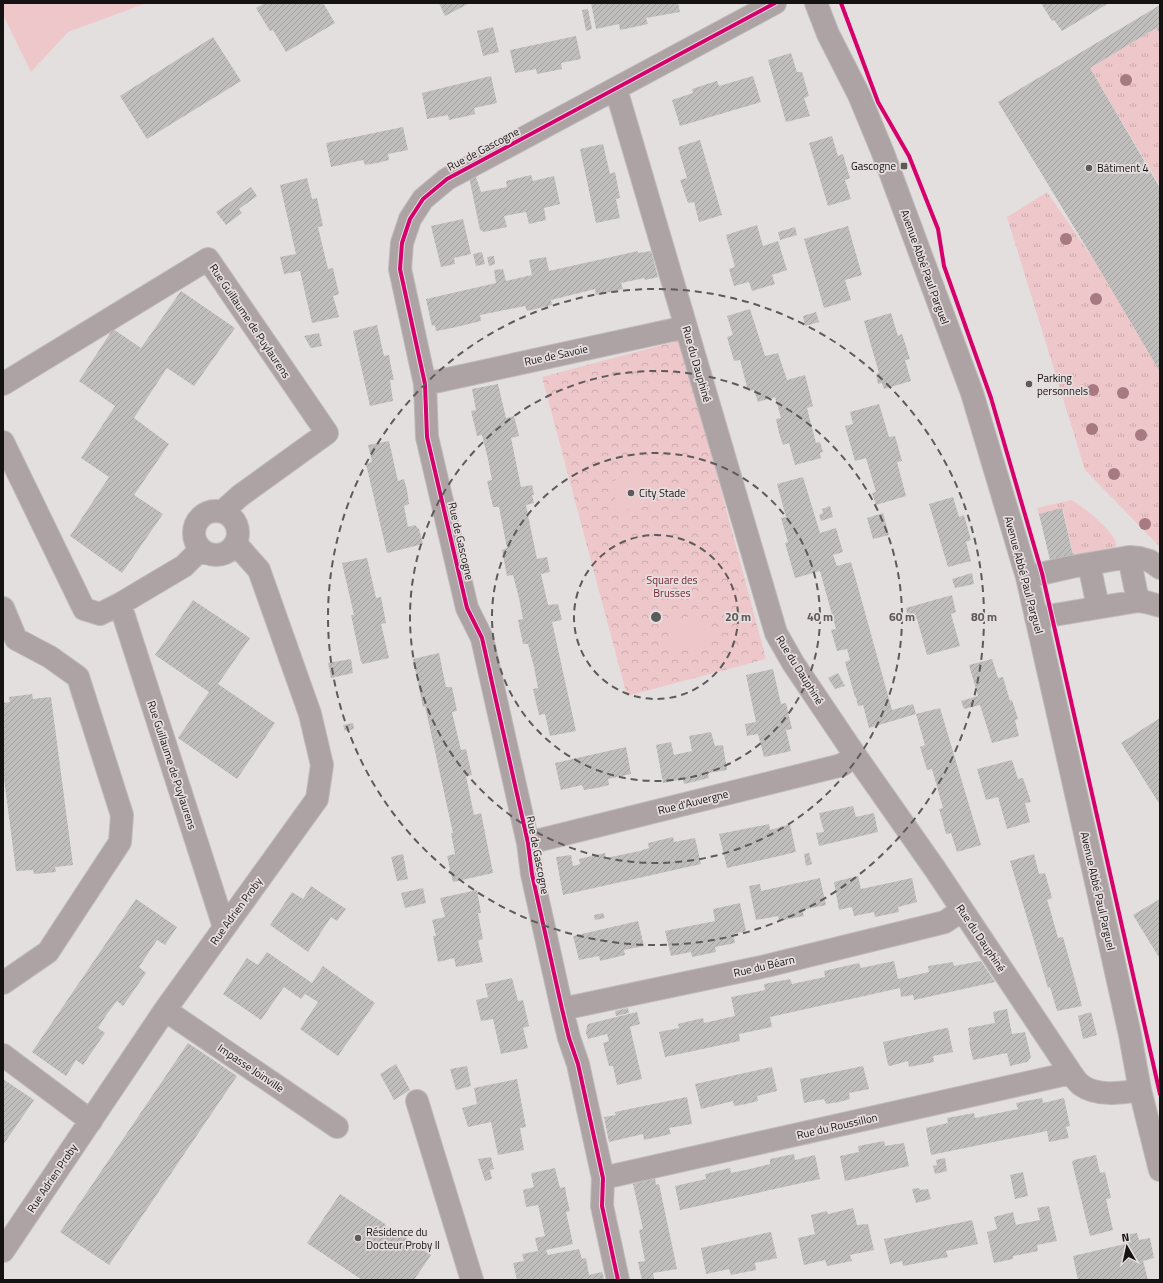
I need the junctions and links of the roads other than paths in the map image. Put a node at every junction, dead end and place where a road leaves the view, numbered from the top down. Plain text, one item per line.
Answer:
1 (775, 3) edge
2 (816, 3) edge
3 (616, 88) junction
4 (686, 327) junction
5 (3, 384) edge
6 (425, 384) junction
7 (3, 442) edge
8 (222, 512) junction
9 (236, 544) junction
10 (200, 549) junction
11 (1129, 557) junction
12 (1089, 564) junction
13 (1160, 568) edge
14 (1027, 577) junction
15 (1138, 600) junction
16 (120, 604) junction
17 (1160, 606) edge
18 (1098, 607) junction
19 (3, 608) edge
20 (1036, 618) junction
21 (10, 640) edge
22 (855, 755) junction
23 (528, 843) junction
24 (962, 910) junction
25 (224, 926) junction
26 (3, 982) edge
27 (562, 1009) junction
28 (165, 1010) junction
29 (3, 1055) edge
30 (1070, 1073) junction
31 (1140, 1090) junction
32 (417, 1101) dead end
33 (91, 1121) junction
34 (337, 1127) dead end
35 (1160, 1170) edge
36 (603, 1178) junction
37 (3, 1251) edge
38 (472, 1280) edge
39 (618, 1280) edge

1 - 3 street, Rue de Gascogne
2 - 14 street, Avenue Abbé Paul Parguel
3 - 4 street, Rue du Dauphiné
3 - 6 street, Rue de Gascogne
4 - 6 street, Rue de Savoie
4 - 22 street, Rue du Dauphiné
5 - 8 street, Rue Guillaume de Puylaurens
6 - 23 street, Rue de Gascogne
7 - 16 street
8 - 9 street
8 - 10 street
9 - 10 street
9 - 25 street, Rue Adrien Proby
10 - 16 street
11 - 12 street
11 - 13 street
11 - 15 street
12 - 14 street
12 - 18 street
14 - 20 street, Avenue Abbé Paul Parguel
15 - 17 street
15 - 18 street
16 - 25 street, Rue Guillaume de Puylaurens
18 - 20 street
19 - 21 street
20 - 31 street, Avenue Abbé Paul Parguel
21 - 26 street
22 - 23 street, Rue d'Auvergne
22 - 24 street, Rue du Dauphiné
23 - 27 street, Rue de Gascogne
24 - 27 street, Rue du Béarn
24 - 30 street, Rue du Dauphiné
25 - 28 street, Rue Adrien Proby
27 - 36 street, Rue de Gascogne
28 - 33 street, Rue Adrien Proby
28 - 34 street, Impasse Joinville
29 - 33 street
30 - 31 street, Rue du Dauphiné
30 - 36 street, Rue du Roussillon
31 - 35 street, Avenue Abbé Paul Parguel
32 - 38 street
33 - 37 street, Rue Adrien Proby
36 - 39 street, Rue de Gascogne

